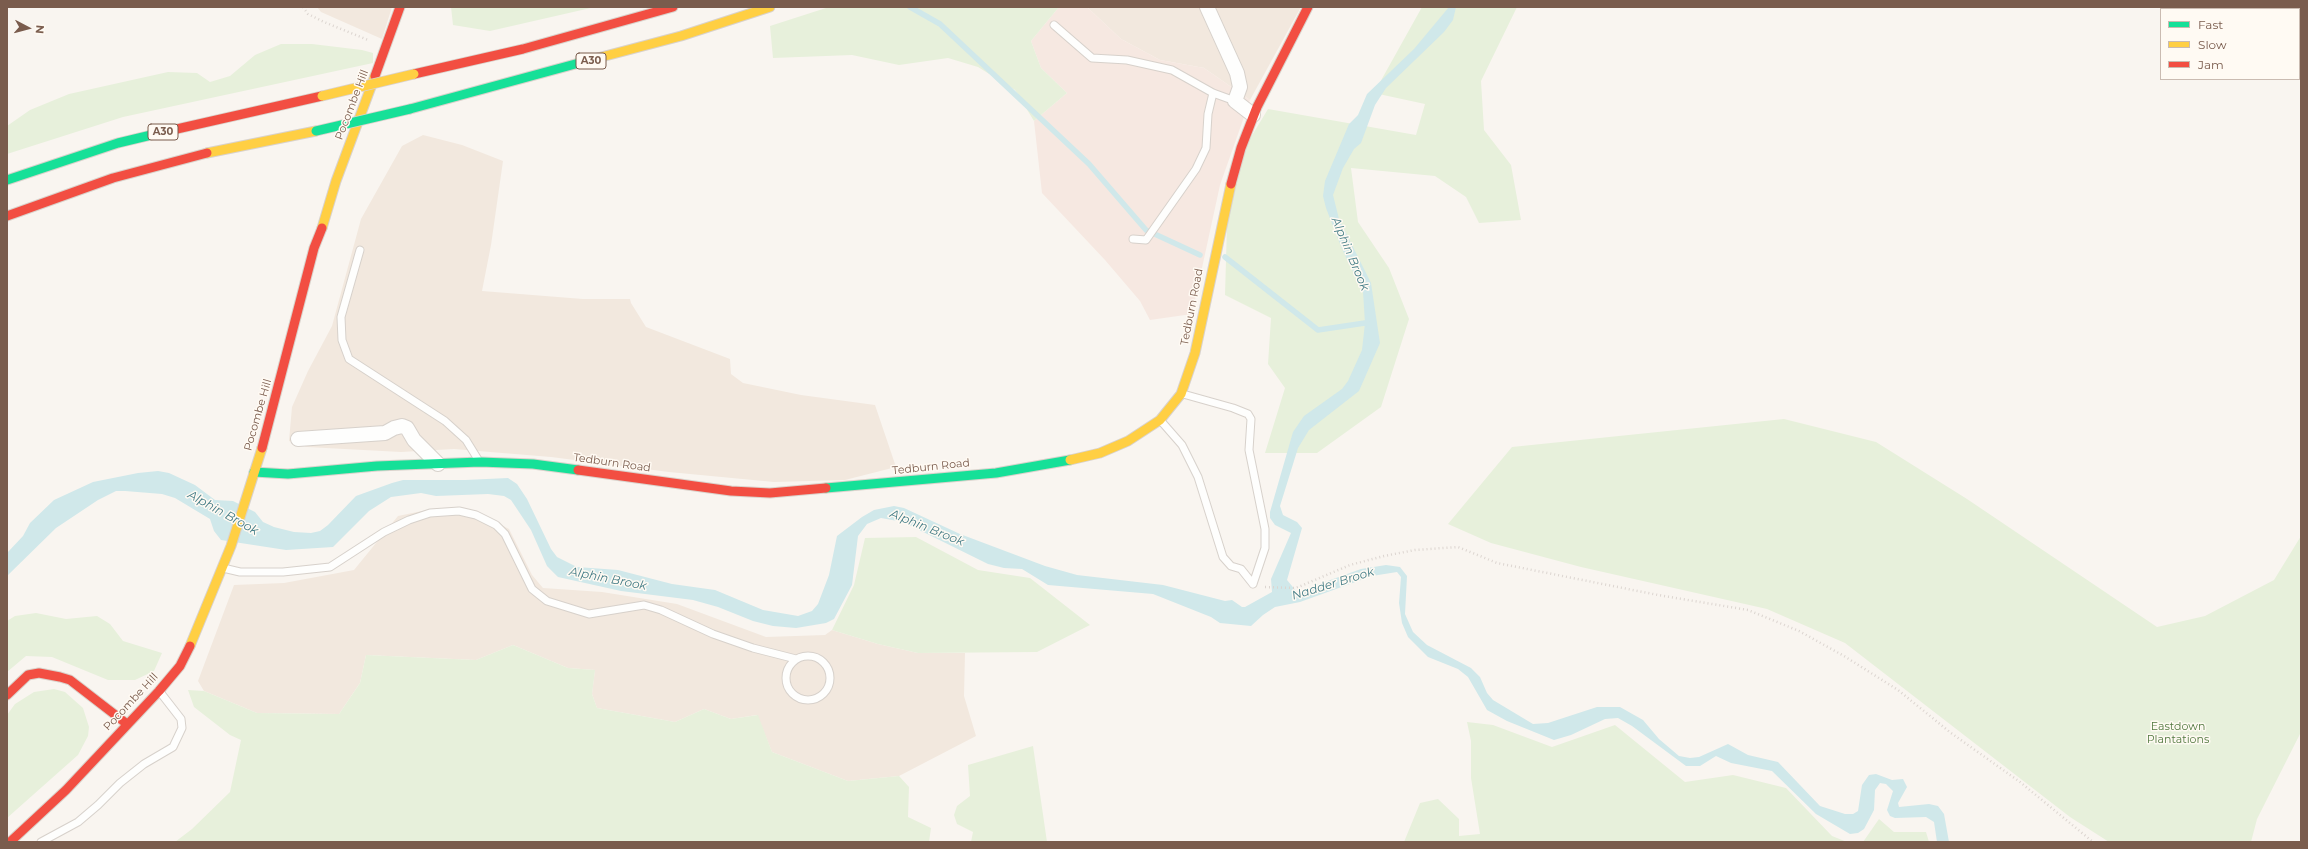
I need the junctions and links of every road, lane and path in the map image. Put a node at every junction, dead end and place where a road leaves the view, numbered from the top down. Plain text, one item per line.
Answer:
1 (303, 7) edge
2 (400, 7) edge
3 (673, 7) edge
4 (770, 7) edge
5 (1207, 7) edge
6 (1308, 7) edge
7 (1054, 25) dead end
8 (386, 48) junction
9 (1213, 92) junction
10 (1235, 101) junction
11 (1253, 115) junction
12 (7, 180) edge
13 (7, 216) edge
14 (1133, 239) dead end
15 (360, 250) dead end
16 (1180, 394) junction
17 (1160, 420) junction
18 (298, 439) dead end
19 (480, 462) junction
20 (438, 464) junction
21 (254, 472) junction
22 (223, 568) junction
23 (1267, 587) dead end
24 (796, 659) junction
25 (159, 690) junction
26 (7, 695) edge
27 (128, 724) junction
28 (10, 842) edge
29 (41, 842) edge
30 (2093, 842) edge

1 - 8 path
2 - 8 main road, Pocombe Hill
3 - 12 main road, A30, bridge
4 - 13 main road, A30, bridge
5 - 10 street
6 - 11 main road, Tedburn Road
7 - 9 lane
8 - 21 main road, Pocombe Hill
9 - 10 lane
9 - 14 lane
10 - 11 street
11 - 16 main road, Tedburn Road
15 - 19 lane
16 - 17 main road, Tedburn Road
16 - 17 lane
17 - 19 main road, Tedburn Road
18 - 20 street
19 - 20 main road, Tedburn Road
20 - 21 main road, Tedburn Road
21 - 22 main road, Pocombe Hill
22 - 24 lane
22 - 25 main road, Pocombe Hill
23 - 30 path
24 - 24 lane
25 - 27 main road, Pocombe Hill
25 - 29 lane
26 - 27 main road
27 - 28 main road, Pocombe Hill

